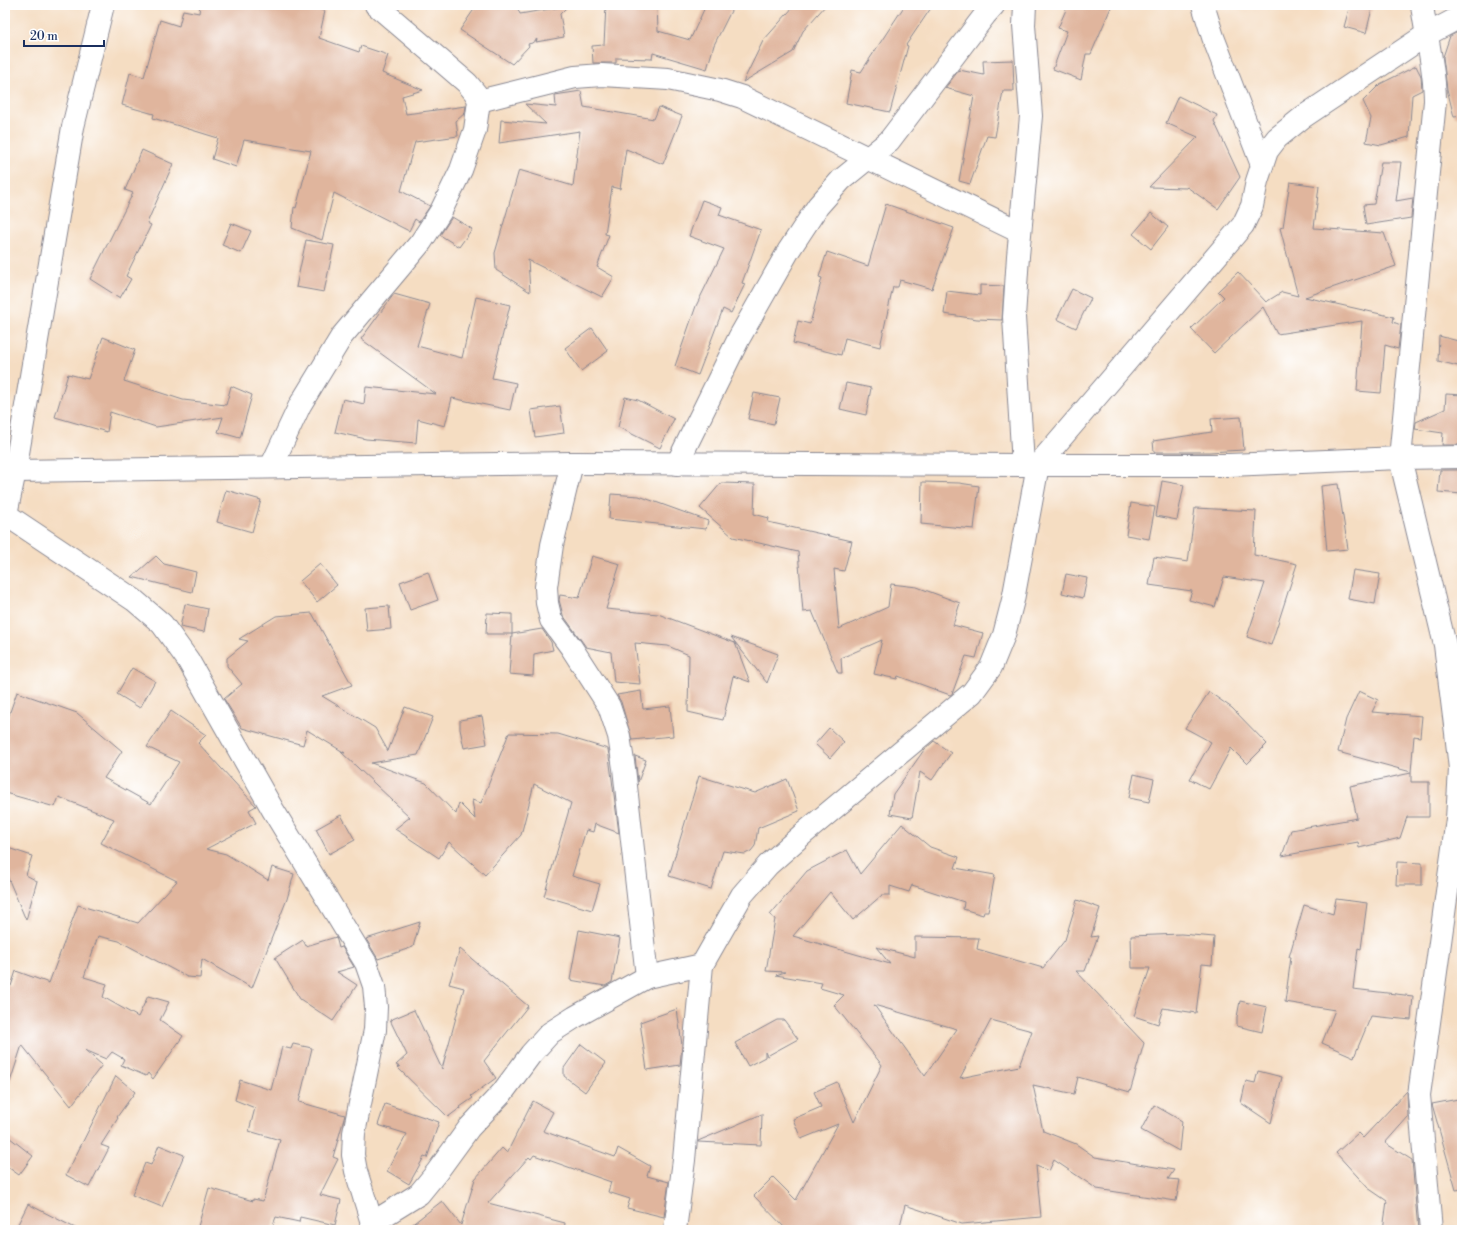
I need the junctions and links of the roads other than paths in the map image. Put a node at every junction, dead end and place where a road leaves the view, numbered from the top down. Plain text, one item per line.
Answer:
1 (103, 5) edge
2 (376, 5) edge
3 (994, 5) edge
4 (1025, 5) edge
5 (1203, 5) edge
6 (1422, 5) edge
7 (1462, 16) edge
8 (1426, 35) junction
9 (479, 101) junction
10 (868, 158) junction
11 (1262, 165) junction
12 (1020, 232) junction
13 (1462, 457) edge
14 (1400, 458) junction
15 (572, 464) junction
16 (677, 464) junction
17 (1031, 465) junction
18 (271, 467) junction
19 (10, 468) edge
20 (5, 516) edge
21 (1453, 646) edge
22 (702, 965) junction
23 (647, 977) junction
24 (371, 1227) edge
25 (675, 1230) edge
26 (1431, 1230) edge

1 - 19 street
2 - 9 street
3 - 10 street
4 - 12 street
5 - 11 street
6 - 8 street
7 - 8 street
8 - 11 street
8 - 14 street
9 - 10 street
9 - 18 street
10 - 12 street
10 - 16 street
11 - 17 street
12 - 17 street
13 - 14 street
14 - 17 street
14 - 21 street
15 - 16 street
15 - 18 street
15 - 23 street
16 - 17 street
17 - 22 street
18 - 19 street
19 - 20 street
20 - 24 street
21 - 26 street
22 - 23 street
22 - 25 street
23 - 24 street

